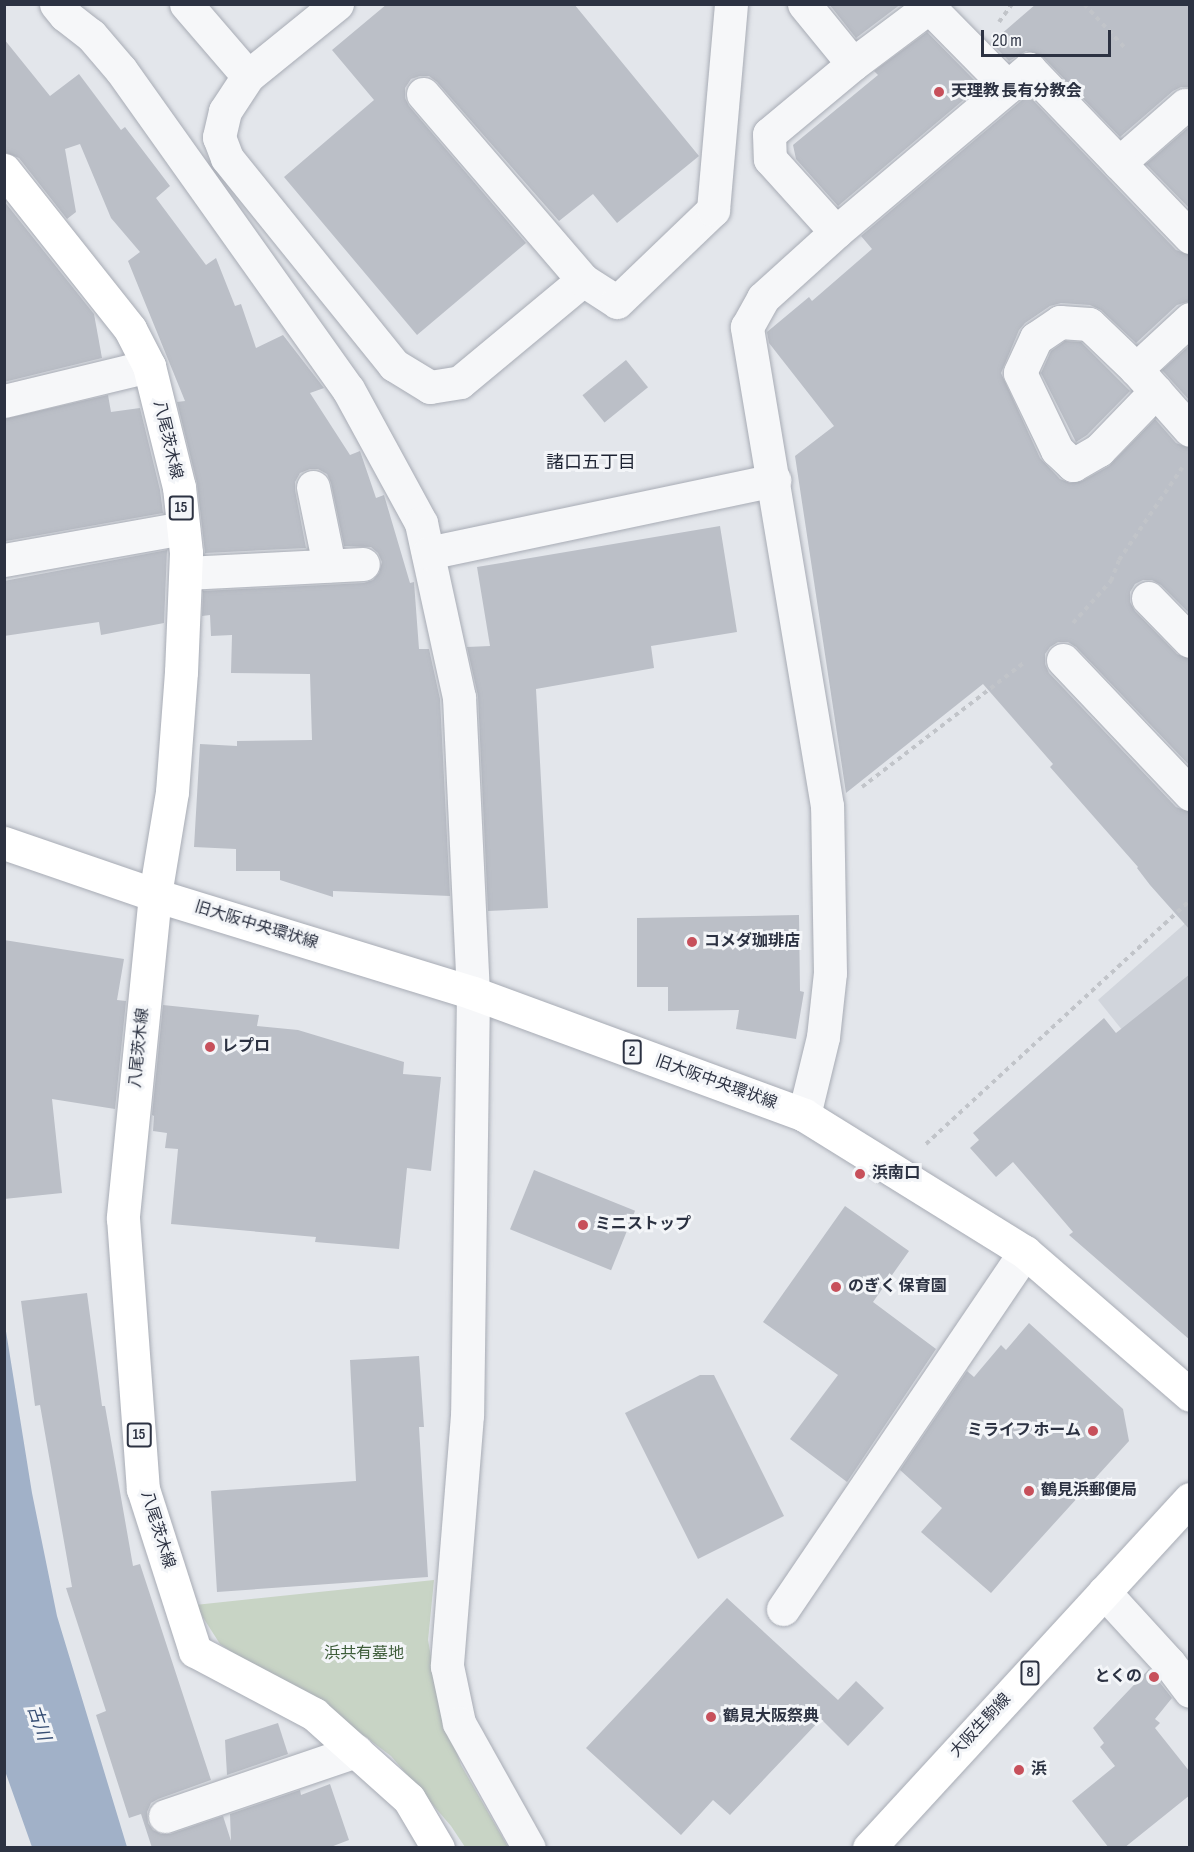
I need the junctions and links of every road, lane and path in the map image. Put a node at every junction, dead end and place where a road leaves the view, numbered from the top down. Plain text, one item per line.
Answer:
1 (57, 4) edge
2 (186, 4) edge
3 (337, 4) edge
4 (731, 4) edge
5 (804, 4) edge
6 (1084, 4) edge
7 (1124, 47) dead end
8 (852, 64) junction
9 (248, 76) junction
10 (1008, 87) junction
11 (423, 94) dead end
12 (1185, 105) dead end
13 (1119, 163) junction
14 (4, 170) edge
15 (836, 232) junction
16 (1190, 237) edge
17 (584, 280) junction
18 (1190, 319) edge
19 (149, 366) junction
20 (4, 401) edge
21 (1190, 430) edge
22 (1183, 468) dead end
23 (774, 480) junction
24 (313, 487) dead end
25 (183, 528) junction
26 (428, 553) junction
27 (4, 560) edge
28 (363, 564) dead end
29 (328, 566) junction
30 (186, 573) junction
31 (1148, 598) dead end
32 (1190, 641) edge
33 (1054, 649) junction
34 (1190, 794) edge
35 (827, 815) junction
36 (4, 843) edge
37 (155, 895) junction
38 (1190, 900) edge
39 (473, 993) junction
40 (804, 1115) junction
41 (897, 1172) junction
42 (1025, 1252) junction
43 (1190, 1395) edge
44 (1190, 1499) edge
45 (1104, 1593) junction
46 (783, 1608) dead end
47 (1190, 1691) edge
48 (356, 1751) junction
49 (165, 1816) dead end
50 (438, 1848) edge
51 (529, 1848) edge
52 (869, 1848) edge

1 - 26 street
2 - 9 street
3 - 9 street
4 - 17 street
5 - 8 street
6 - 7 path
8 - 10 street
8 - 15 street
9 - 17 street
10 - 13 street
10 - 15 street
11 - 17 street
12 - 13 street
13 - 16 street
14 - 19 main road, 八尾茨木線 / 15
15 - 23 street
18 - 21 street
19 - 20 street
19 - 25 main road, 八尾茨木線 / 15
22 - 33 path
23 - 26 street
23 - 35 street
24 - 29 street
25 - 27 street
25 - 30 main road, 八尾茨木線 / 15
26 - 39 street
28 - 29 street
29 - 30 street
30 - 37 main road, 八尾茨木線 / 15
31 - 32 street
33 - 34 street
33 - 35 path
35 - 40 street
36 - 37 main road, 旧大阪中央環状線 / 2
37 - 39 main road, 旧大阪中央環状線 / 2
37 - 48 main road, 八尾茨木線 / 15
38 - 41 path
39 - 40 main road, 旧大阪中央環状線 / 2
39 - 51 street
40 - 41 main road, 旧大阪中央環状線 / 2
41 - 42 main road, 旧大阪中央環状線 / 2
42 - 43 main road, 旧大阪中央環状線 / 2
42 - 46 street
44 - 45 main road, 大阪生駒線 / 8
45 - 47 street
45 - 52 main road, 大阪生駒線 / 8
48 - 49 street
48 - 50 main road, 八尾茨木線 / 15

